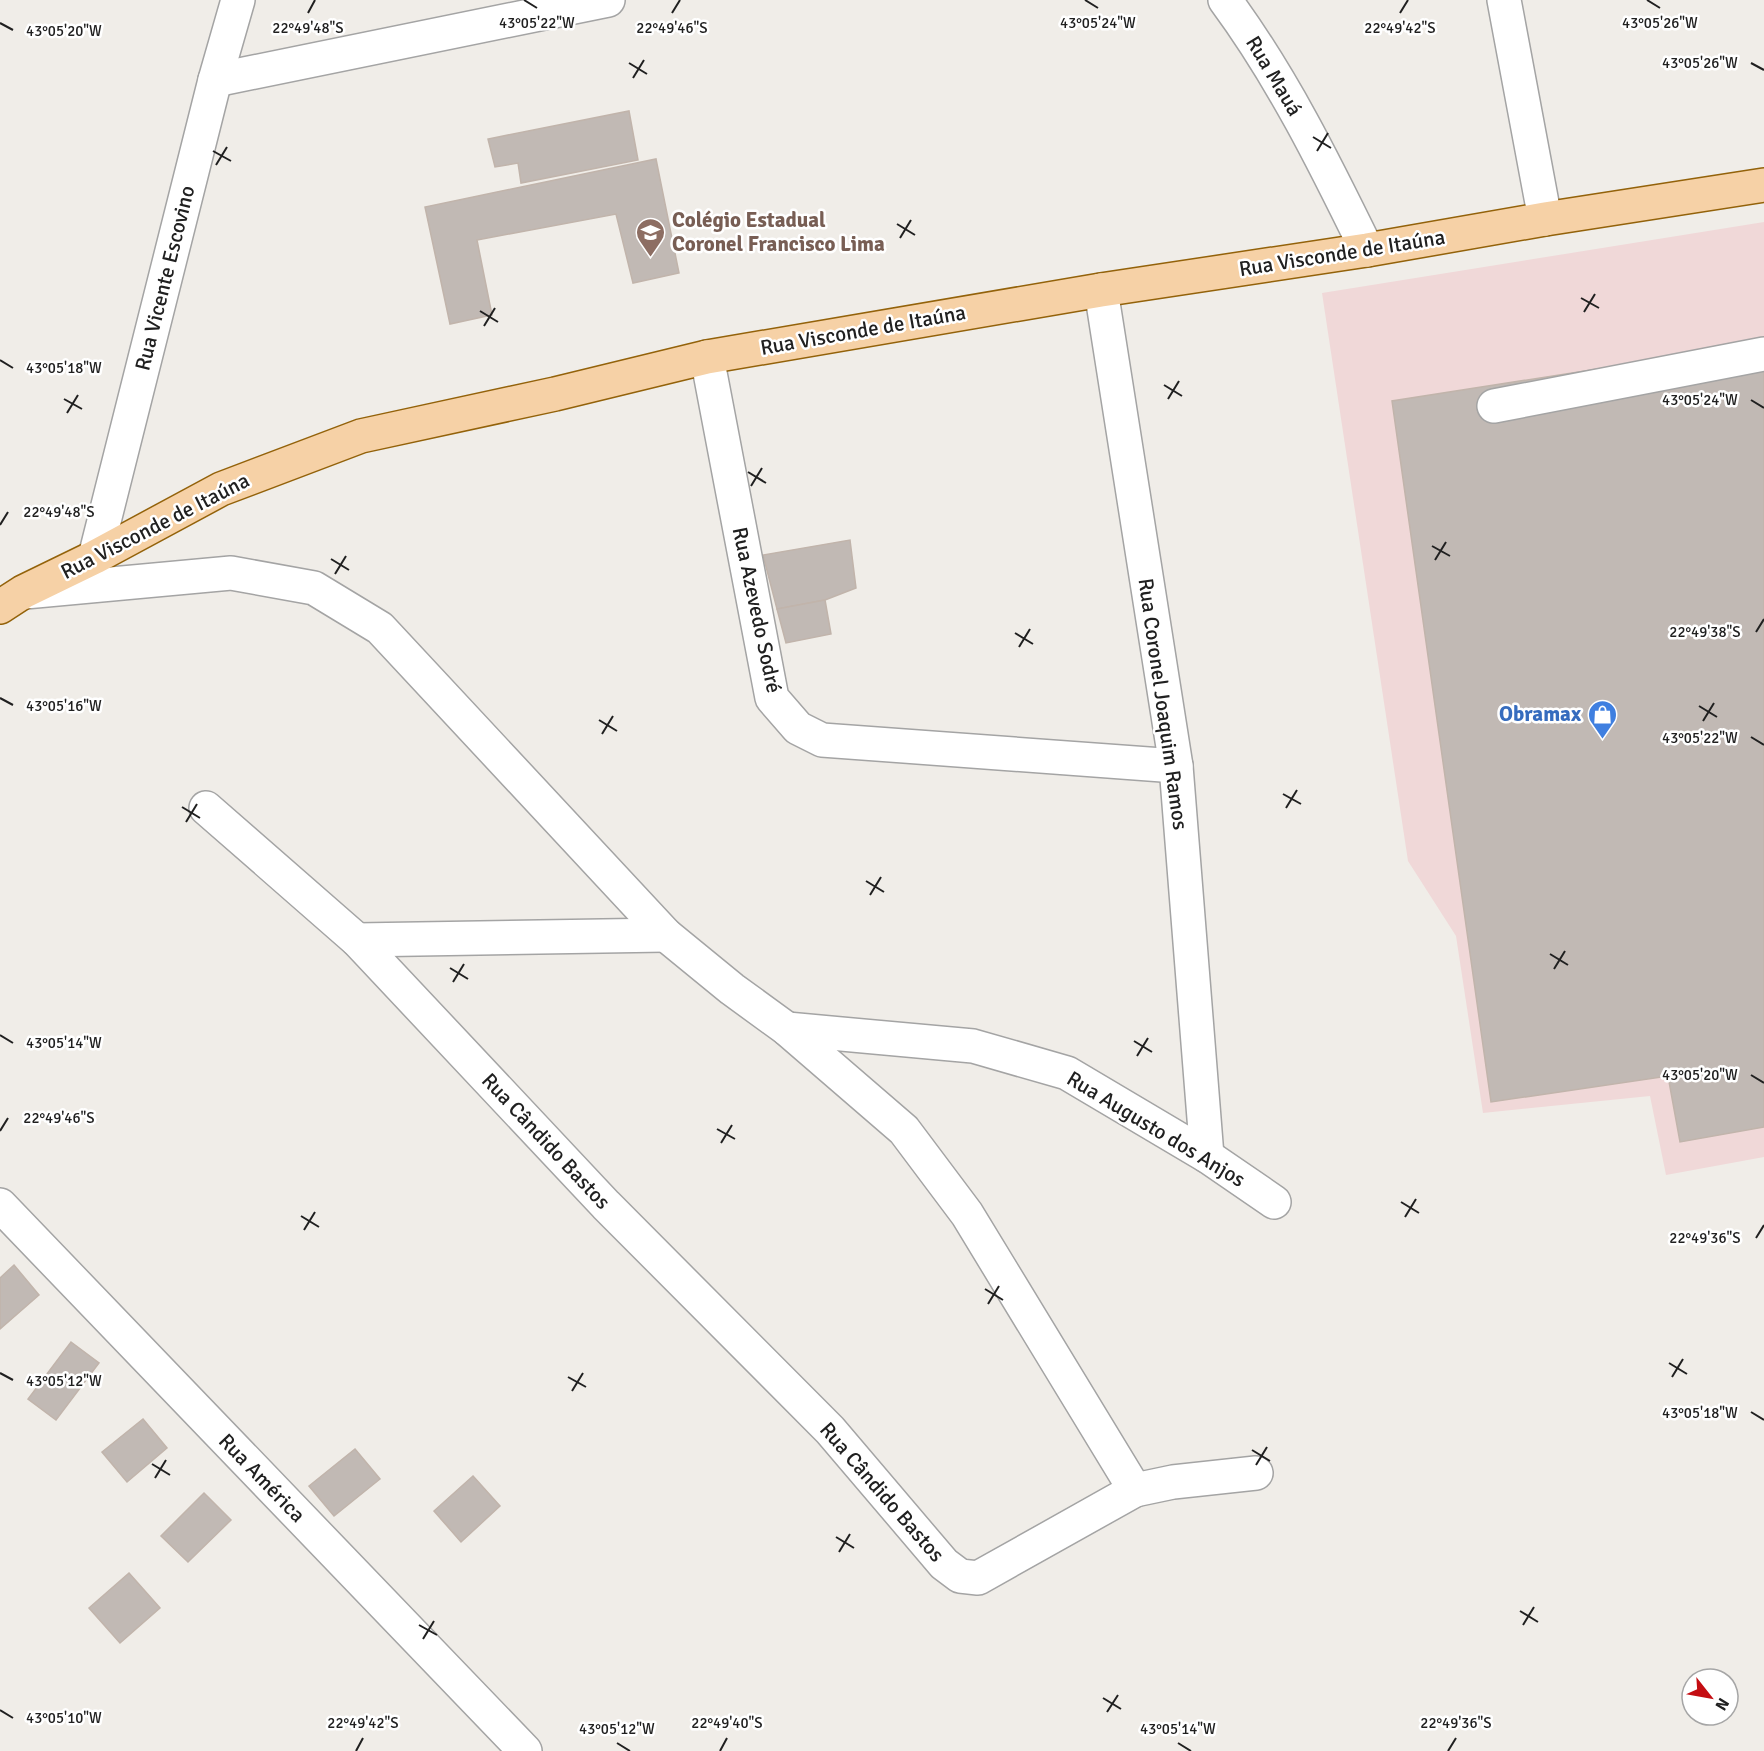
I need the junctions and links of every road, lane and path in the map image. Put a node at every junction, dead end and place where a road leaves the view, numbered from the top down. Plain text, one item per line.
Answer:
1 (238, 0) edge
2 (608, 0) edge
3 (1225, 0) edge
4 (1504, 0) edge
5 (215, 80) junction
6 (1764, 186) edge
7 (1545, 219) junction
8 (1367, 250) junction
9 (1101, 290) junction
10 (1764, 354) edge
11 (707, 357) junction
12 (1494, 406) dead end
13 (95, 557) junction
14 (12, 599) edge
15 (1176, 766) junction
16 (206, 808) dead end
17 (666, 935) junction
18 (357, 940) junction
19 (787, 1029) junction
20 (1207, 1156) junction
21 (1274, 1202) dead end
22 (0, 1205) edge
23 (1256, 1473) dead end
24 (1135, 1490) junction
25 (525, 1751) edge

1 - 5 street, Rua Vicente Escovino
2 - 5 street
3 - 8 street, Rua Mauá
4 - 7 street
5 - 13 street, Rua Vicente Escovino
6 - 7 main road, Rua Visconde de Itaúna
7 - 8 main road, Rua Visconde de Itaúna
8 - 9 main road, Rua Visconde de Itaúna
9 - 11 main road, Rua Visconde de Itaúna
9 - 15 street, Rua Coronel Joaquim Ramos
10 - 12 street
11 - 13 main road, Rua Visconde de Itaúna
11 - 15 street, Rua Azevedo Sodré
13 - 14 main road, Rua Visconde de Itaúna
14 - 17 street
15 - 20 street, Rua Coronel Joaquim Ramos
16 - 18 street, Rua Cândido Bastos
17 - 18 street
17 - 19 street
18 - 24 street, Rua Cândido Bastos
19 - 20 street, Rua Augusto dos Anjos
19 - 24 street
20 - 21 street, Rua Augusto dos Anjos
22 - 25 street, Rua América
23 - 24 street, Rua Cândido Bastos

